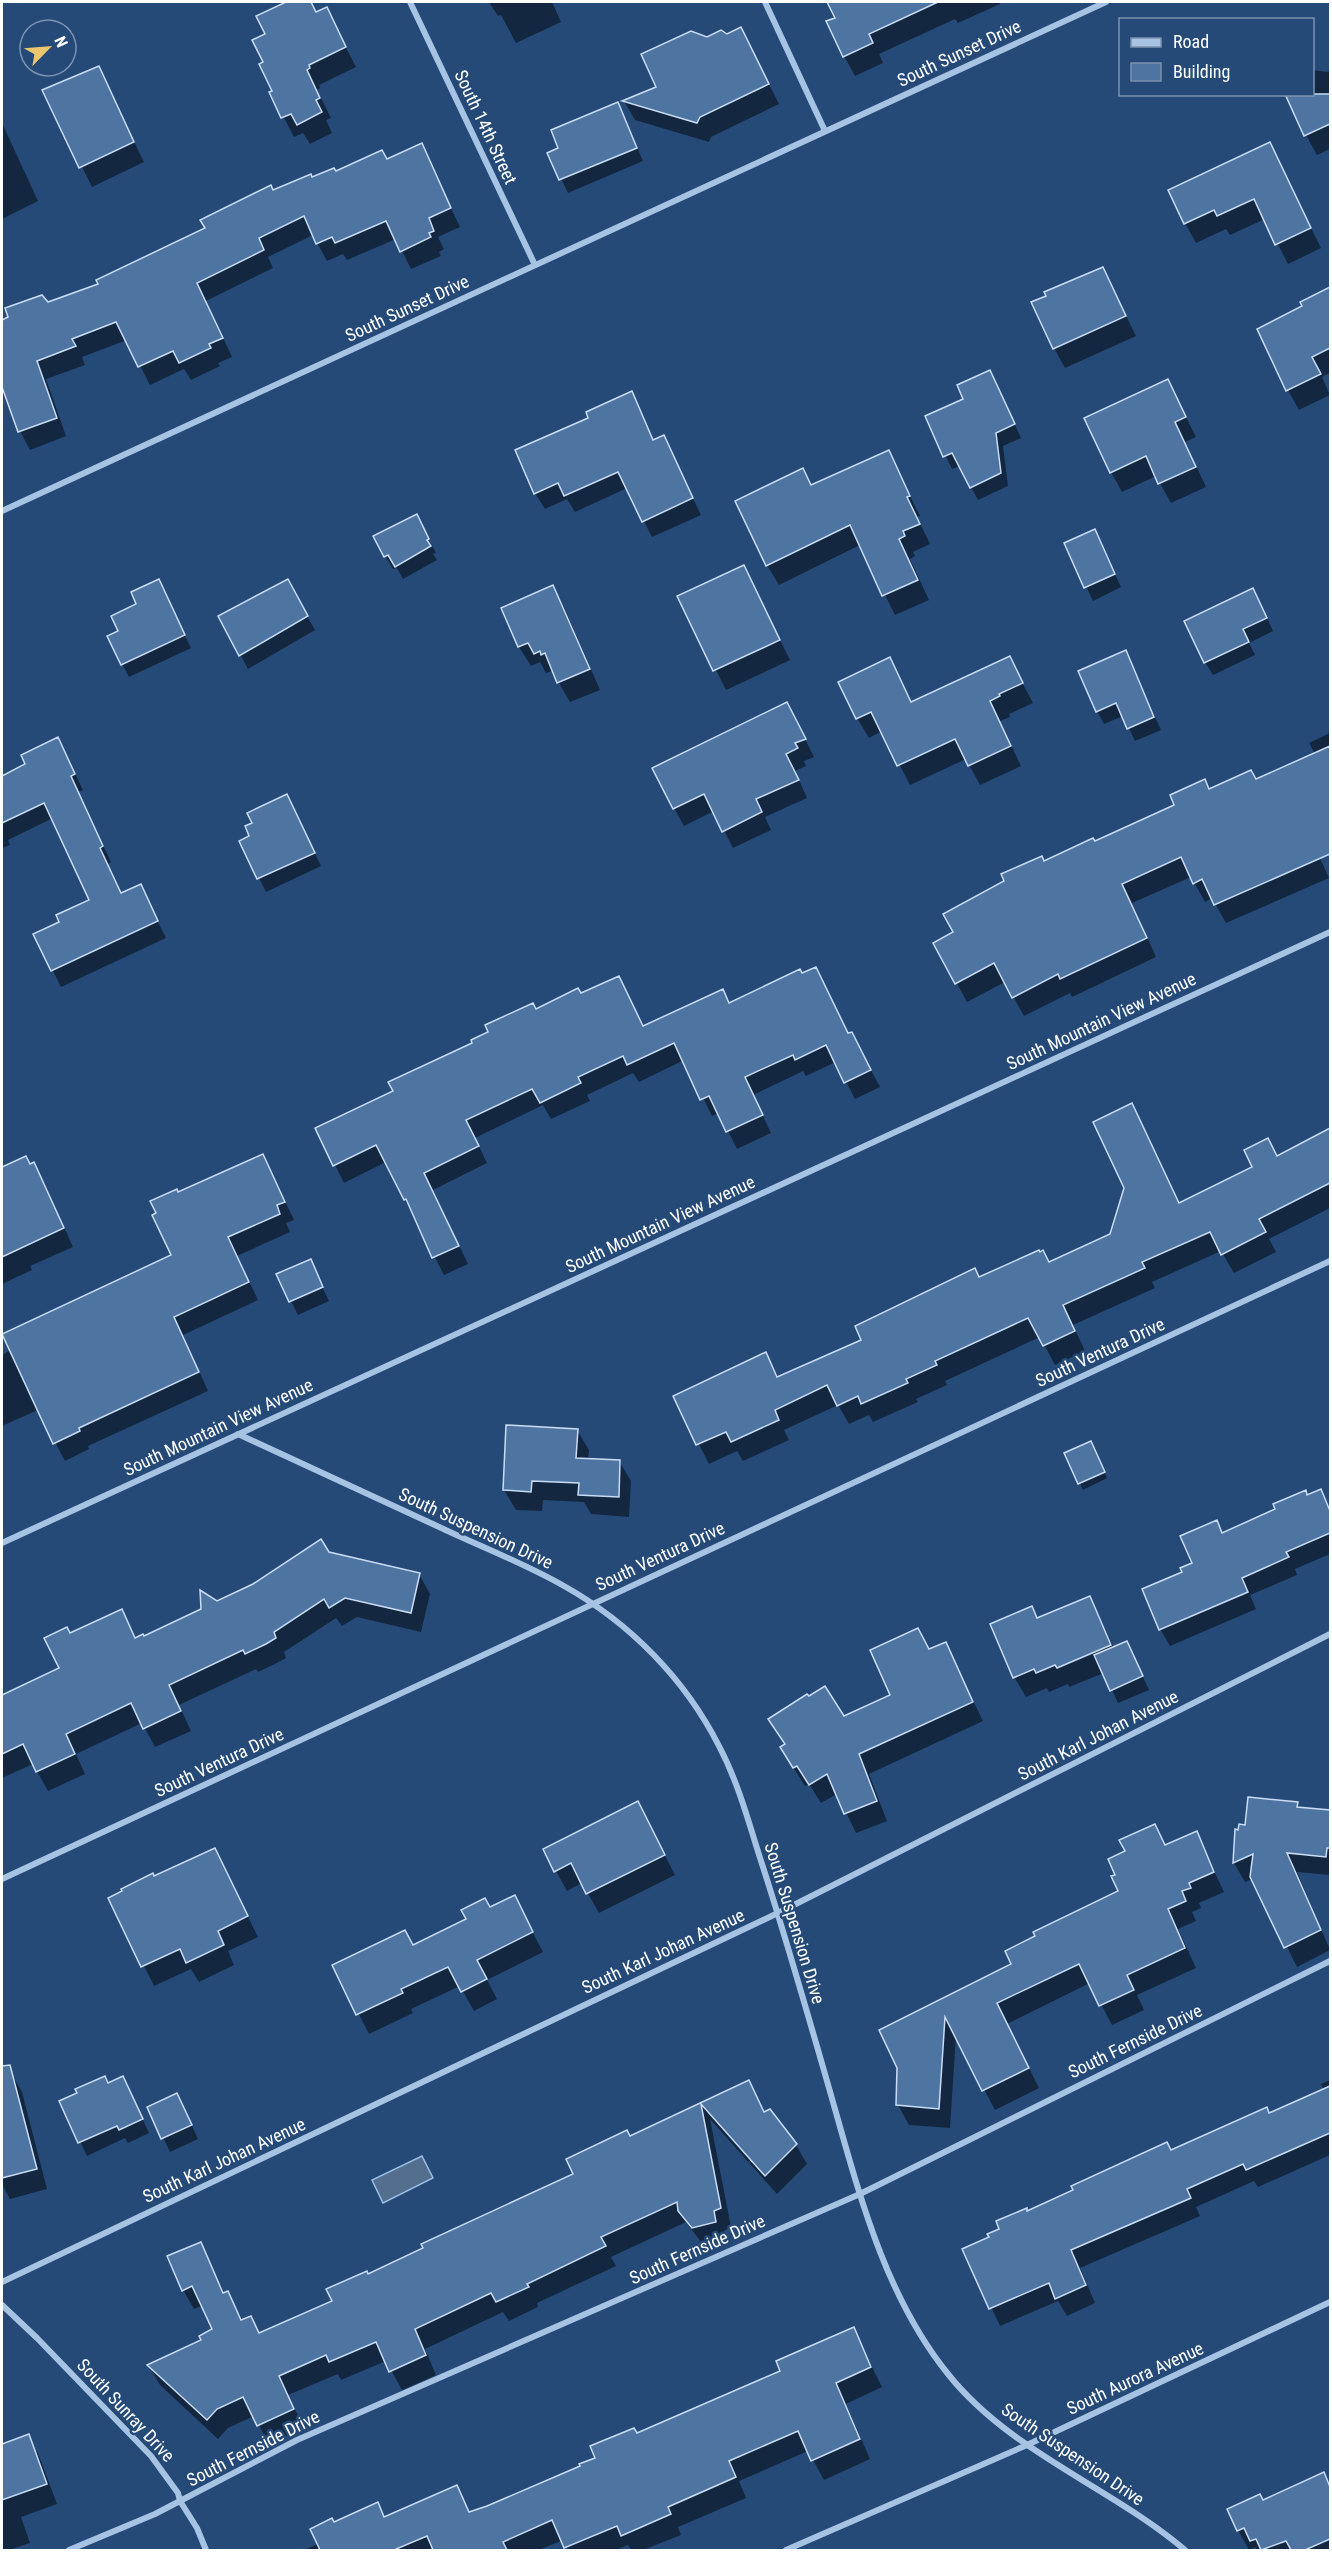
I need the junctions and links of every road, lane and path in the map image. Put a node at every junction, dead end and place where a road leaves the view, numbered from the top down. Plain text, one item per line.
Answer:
1 (410, 2) edge
2 (765, 2) edge
3 (1107, 2) edge
4 (825, 131) junction
5 (535, 265) junction
6 (2, 512) edge
7 (1330, 932) edge
8 (1330, 1261) edge
9 (238, 1434) junction
10 (2, 1544) edge
11 (594, 1604) junction
12 (1330, 1634) edge
13 (2, 1879) edge
14 (778, 1913) junction
15 (1330, 1961) edge
16 (860, 2194) junction
17 (2, 2282) edge
18 (1330, 2302) edge
19 (2, 2305) edge
20 (1028, 2445) junction
21 (180, 2501) junction
22 (69, 2550) edge
23 (206, 2550) edge
24 (786, 2550) edge
25 (1185, 2550) edge

1 - 5 street, South 14th Street
2 - 4 street
3 - 4 street, South Sunset Drive
4 - 5 street, South Sunset Drive
5 - 6 street, South Sunset Drive
7 - 9 street, South Mountain View Avenue
8 - 11 street, South Ventura Drive
9 - 10 street, South Mountain View Avenue
9 - 11 street, South Suspension Drive
11 - 13 street, South Ventura Drive
11 - 14 street, South Suspension Drive
12 - 14 street, South Karl Johan Avenue
14 - 16 street, South Suspension Drive
14 - 17 street, South Karl Johan Avenue
15 - 16 street, South Fernside Drive
16 - 20 street, South Suspension Drive
16 - 21 street, South Fernside Drive
18 - 20 street, South Aurora Avenue
19 - 21 street, South Sunray Drive
20 - 24 street, South Aurora Avenue
20 - 25 street, South Suspension Drive
21 - 22 street, South Fernside Drive
21 - 23 street, South Sunray Drive

